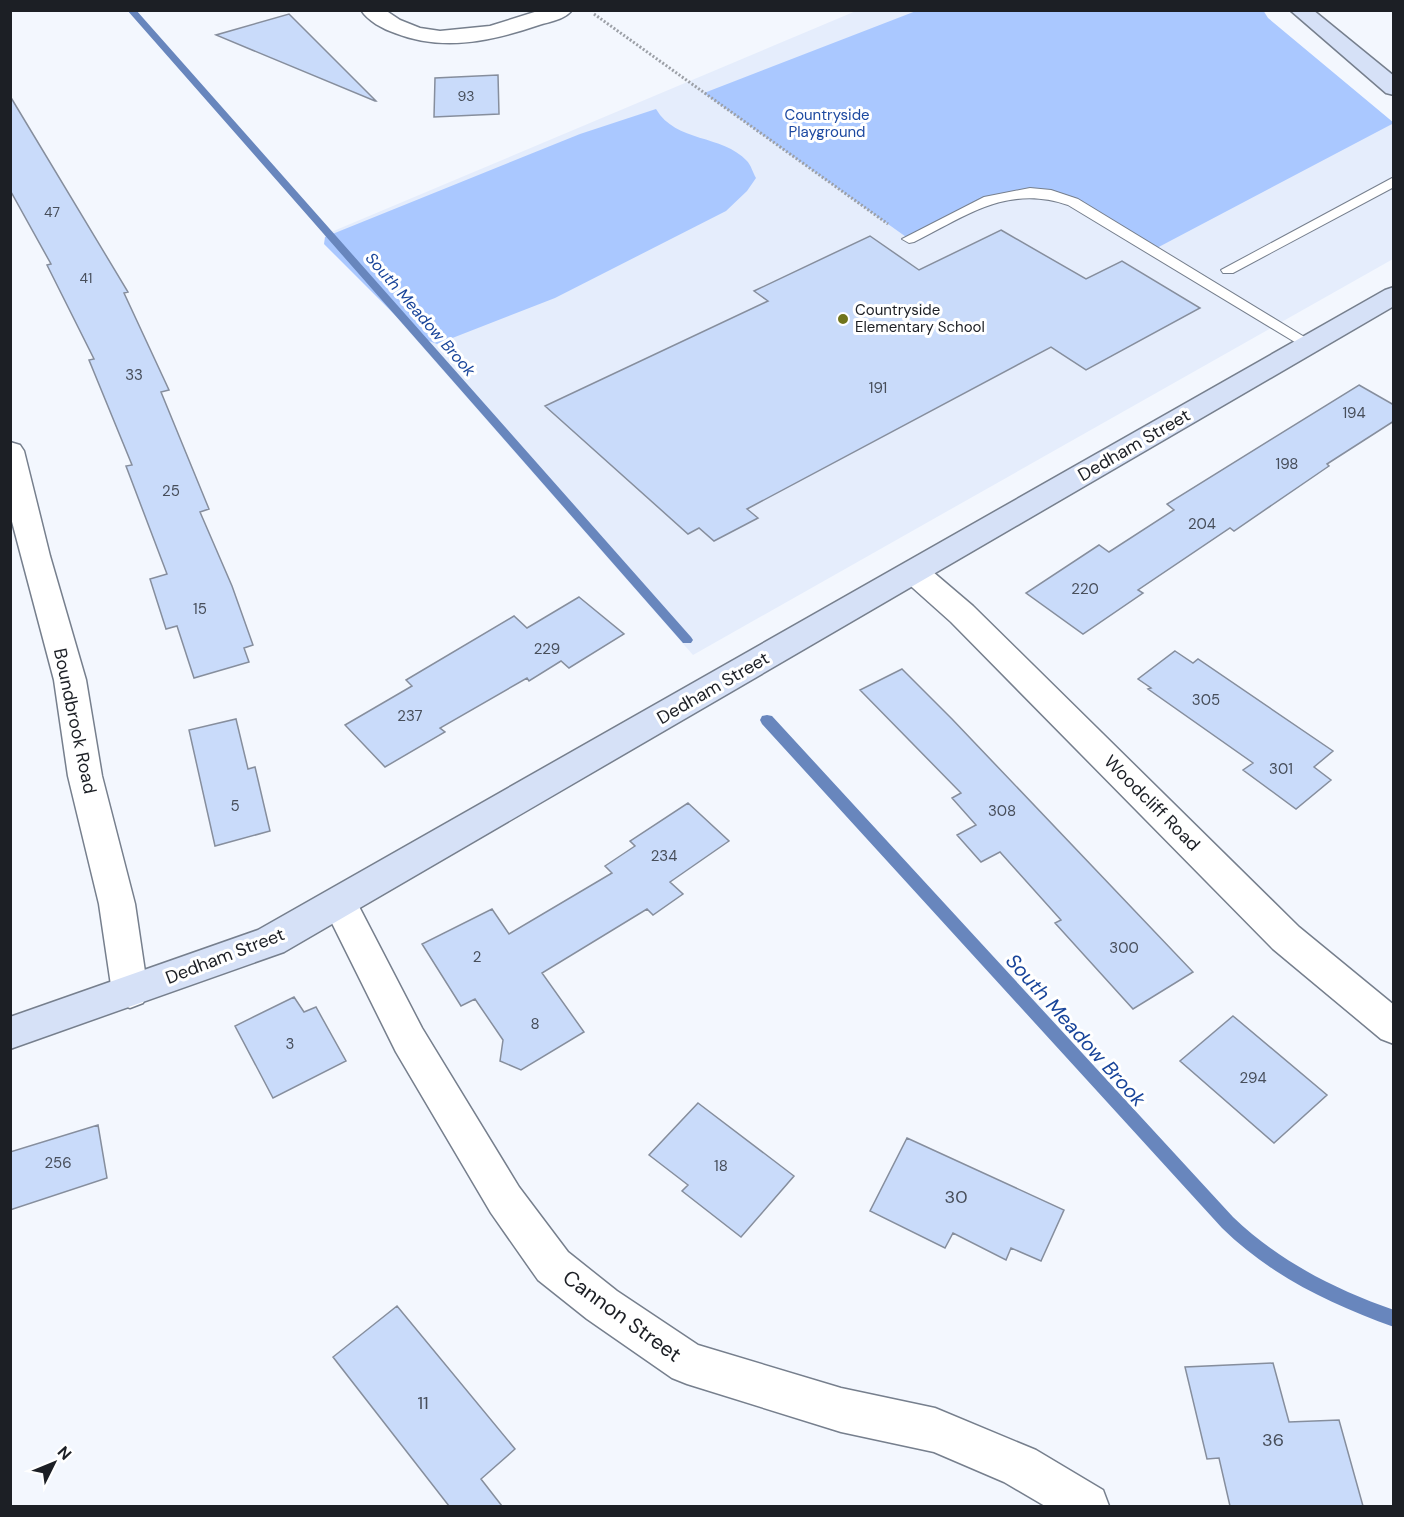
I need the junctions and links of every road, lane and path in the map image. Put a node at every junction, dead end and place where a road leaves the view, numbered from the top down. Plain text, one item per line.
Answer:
1 (371, 10) edge
2 (562, 10) edge
3 (588, 10) edge
4 (1300, 10) edge
5 (1394, 88) edge
6 (1394, 181) edge
7 (909, 239) joint
8 (1228, 270) dead end
9 (1394, 295) edge
10 (1308, 344) junction
11 (10, 451) edge
12 (15, 489) edge
13 (915, 573) junction
14 (340, 903) junction
15 (130, 992) junction
16 (1394, 1028) edge
17 (10, 1033) edge
18 (1087, 1506) edge

1 - 2 street
3 - 7 path
4 - 5 main road
6 - 8 lane
7 - 10 lane
9 - 10 main road, Dedham Street
10 - 13 main road, Dedham Street
11 - 12 street, Boundbrook Road
12 - 15 street, Boundbrook Road
13 - 14 main road, Dedham Street
13 - 16 street, Woodcliff Road
14 - 15 main road, Dedham Street
14 - 18 street, Cannon Street
15 - 17 main road, Dedham Street

